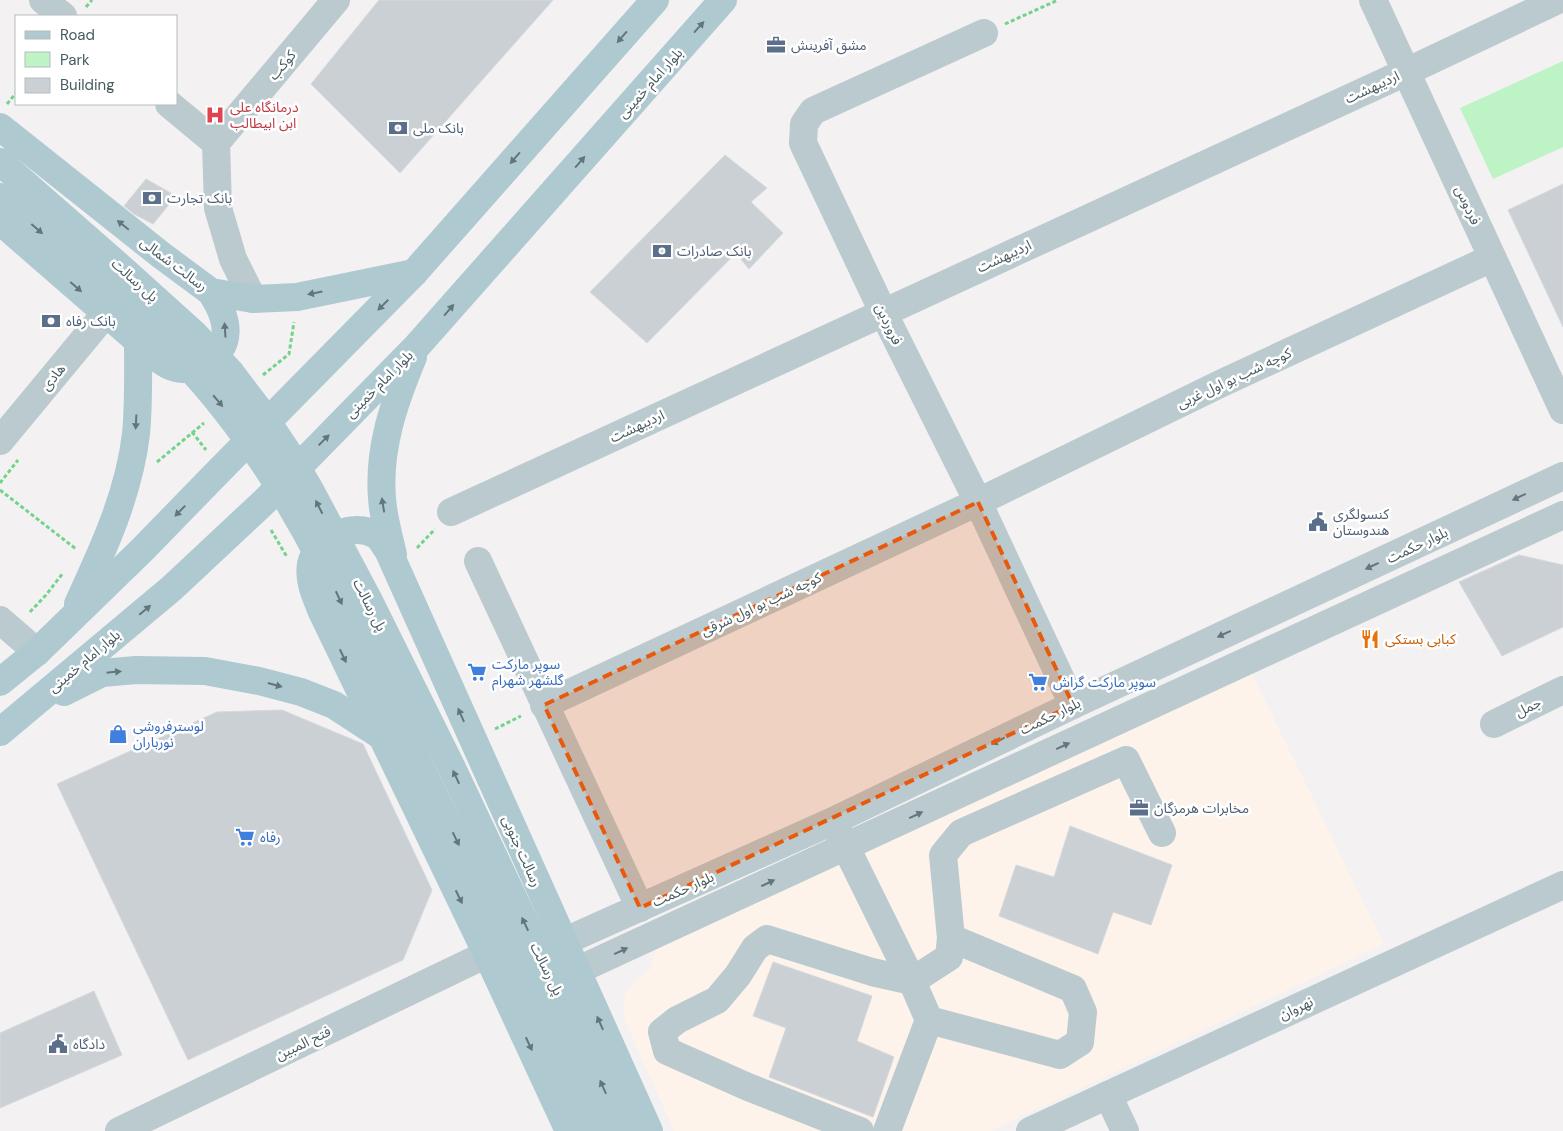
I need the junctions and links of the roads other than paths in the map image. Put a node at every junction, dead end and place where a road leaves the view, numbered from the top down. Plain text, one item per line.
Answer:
1 (43, 0) edge
2 (336, 0) edge
3 (655, 0) edge
4 (723, 0) edge
5 (1373, 0) edge
6 (1558, 0) edge
7 (62, 15) edge
8 (984, 33) road end
9 (1406, 72) junction
10 (170, 105) edge
11 (0, 127) edge
12 (216, 143) junction
13 (0, 162) edge
14 (0, 197) edge
15 (0, 220) edge
16 (1492, 258) junction
17 (414, 273) junction
18 (211, 292) junction
19 (253, 298) junction
20 (883, 312) junction
21 (106, 313) junction
22 (138, 342) junction
23 (417, 346) junction
24 (1563, 410) edge
25 (0, 441) edge
26 (1563, 476) edge
27 (978, 502) junction
28 (451, 512) road end
29 (1563, 514) edge
30 (478, 561) dead end
31 (396, 570) junction
32 (70, 619) junction
33 (6, 625) edge
34 (37, 652) junction
35 (0, 682) edge
36 (1563, 690) edge
37 (544, 705) junction
38 (1073, 705) junction
39 (22, 713) junction
40 (1494, 724) dead end
41 (0, 732) edge
42 (380, 735) junction
43 (833, 821) junction
44 (1162, 833) dead end
45 (846, 847) junction
46 (1563, 885) edge
47 (640, 908) junction
48 (951, 938) junction
49 (563, 942) junction
50 (487, 954) junction
51 (576, 971) junction
52 (912, 980) junction
53 (929, 1020) junction
54 (1108, 1095) junction
55 (149, 1125) edge
56 (119, 1131) edge
57 (570, 1131) edge
58 (595, 1131) edge
59 (623, 1131) edge
60 (649, 1131) edge
61 (860, 1131) edge
62 (887, 1131) edge
63 (1030, 1131) edge
64 (1125, 1131) edge

1 - 7 street
2 - 12 street, کوکب
3 -> 17 main road
23 -> 4 main road, بلوار امام خمینی
5 - 9 street, فردوس
6 - 9 street, اردیبهشت
8 - 20 street, فروردین
9 - 16 street, فردوس
9 - 20 street, اردیبهشت
10 - 12 street
18 -> 11 main road, رسالت شمالی
12 - 19 street
59 -> 13 main road, پل رسالت, bridge
14 -> 58 main road, پل رسالت, bridge
15 -> 21 main road
16 - 24 street, فردوس
16 - 27 street, کوچه شب بو اول غربی
17 -> 19 main road, رسالت شمالی
17 -> 32 main road
18 - 19 main road, رسالت شمالی
22 -> 18 main road
20 - 27 street, فروردین
20 - 28 street, اردیبهشت
21 - 22 main road
21 - 25 street, هادی
22 -> 32 main road
31 -> 23 main road
39 -> 23 main road, بلوار امام خمینی
26 -> 38 street, بلوار حکمت
27 - 37 street, کوچه شب بو اول شرقی
27 - 38 street, فروردین
45 -> 29 street
30 - 37 street
31 -> 42 main road
49 -> 31 main road, رسالت جنوبی
32 - 34 main road
33 - 34 street
34 - 35 main road
36 - 40 street, جمل
37 - 47 street
38 -> 43 street, بلوار حکمت
39 - 41 main road, بلوار امام خمینی
39 -> 42 main road
42 -> 50 main road
43 - 45 street
43 - 47 street, بلوار حکمت
44 - 48 street
51 -> 45 street
45 - 52 street
46 - 54 street, نهروان
47 - 49 street, بلوار حکمت
48 - 52 street
48 - 53 street
49 - 51 main road, رسالت جنوبی
50 - 55 street, فتح المبین
50 -> 57 main road
60 -> 51 main road, رسالت جنوبی
52 - 53 street
52 - 61 street
53 - 62 street
54 - 63 street, نهروان
54 - 64 street
55 - 56 street, فتح المبین

